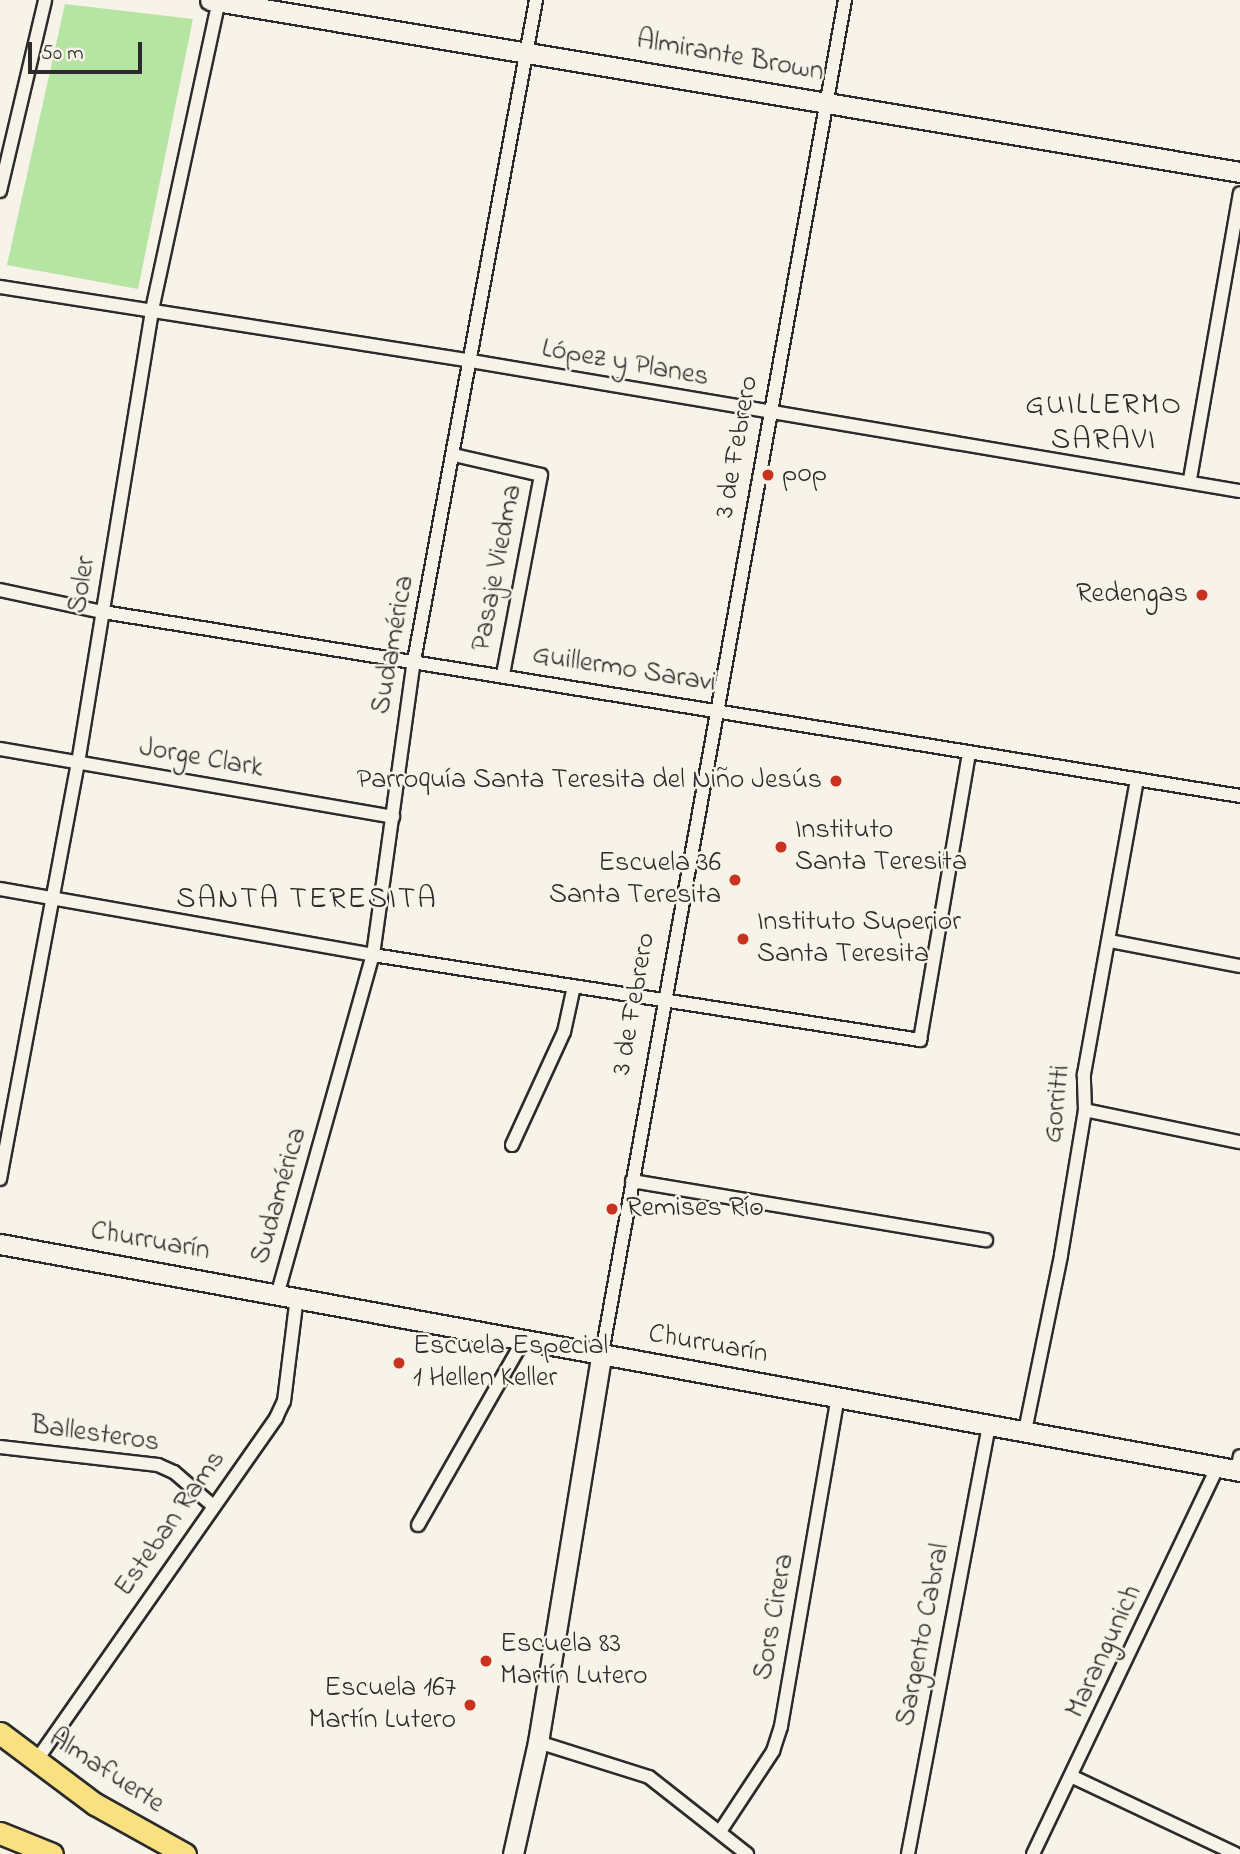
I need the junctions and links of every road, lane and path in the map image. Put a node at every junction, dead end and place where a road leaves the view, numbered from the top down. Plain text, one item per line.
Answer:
1 (45, 0) edge
2 (536, 0) edge
3 (845, 0) edge
4 (216, 1) edge
5 (527, 51) junction
6 (828, 102) junction
7 (1240, 172) edge
8 (0, 191) edge
9 (1240, 193) edge
10 (0, 287) edge
11 (152, 310) junction
12 (471, 361) junction
13 (772, 415) junction
14 (454, 455) junction
15 (1190, 479) junction
16 (1240, 491) edge
17 (0, 590) edge
18 (103, 612) junction
19 (414, 661) junction
20 (503, 675) junction
21 (718, 710) junction
22 (0, 749) edge
23 (968, 753) junction
24 (78, 763) junction
25 (1137, 780) junction
26 (1240, 796) edge
27 (393, 817) junction
28 (0, 889) edge
29 (50, 901) junction
30 (1110, 942) junction
31 (373, 955) junction
32 (1240, 966) edge
33 (574, 986) junction
34 (663, 1000) junction
35 (1085, 1110) junction
36 (1240, 1142) edge
37 (512, 1145) dead end
38 (0, 1179) edge
39 (632, 1181) junction
40 (986, 1240) dead end
41 (0, 1244) edge
42 (288, 1294) junction
43 (524, 1339) junction
44 (602, 1353) junction
45 (838, 1397) junction
46 (989, 1426) junction
47 (1025, 1431) junction
48 (0, 1447) edge
49 (1239, 1466) edge
50 (1217, 1468) junction
51 (212, 1505) junction
52 (418, 1525) dead end
53 (0, 1733) edge
54 (538, 1742) junction
55 (36, 1761) junction
56 (1073, 1777) junction
57 (721, 1830) junction
58 (0, 1833) edge
59 (51, 1854) edge
60 (185, 1854) edge
61 (513, 1854) edge
62 (747, 1854) edge
63 (908, 1854) edge
64 (1033, 1854) edge
65 (1236, 1854) edge

1 - 8 street
2 - 5 street, Sudamérica
3 - 6 street, 3 de Febrero
4 - 5 main road, Almirante Brown
4 - 11 street, Soler
5 - 6 main road, Almirante Brown
5 - 12 street, Sudamérica
6 - 7 main road, Almirante Brown
6 - 13 street, 3 de Febrero
9 - 15 street
10 - 11 street, López y Planes
11 - 12 street, López y Planes
11 - 18 street, Soler
12 - 13 street, López y Planes
12 - 14 street, Sudamérica
13 - 15 street, López y Planes
13 - 21 street, 3 de Febrero
14 - 19 street, Sudamérica
14 - 20 street, Pasaje Viedma
15 - 16 street, López y Planes
17 - 18 street, Guillermo Saravi
18 - 19 street, Guillermo Saravi
18 - 24 street, Soler
19 - 20 street, Guillermo Saravi
19 - 27 street, Sudamérica
20 - 21 street, Guillermo Saravi
21 - 23 street, Guillermo Saravi
21 - 34 street, 3 de Febrero
22 - 24 street, Jorge Clark
23 - 25 street, Guillermo Saravi
23 - 34 street
24 - 27 street, Jorge Clark
24 - 29 street, Soler
25 - 26 street, Guillermo Saravi
25 - 30 street, Gorritti
27 - 31 street, Sudamérica
28 - 29 street
29 - 31 street
29 - 38 street, Soler
30 - 32 street
30 - 35 street, Gorritti
31 - 33 street
31 - 42 street, Sudamérica
33 - 34 street
33 - 37 street
34 - 39 street, 3 de Febrero
35 - 36 street
35 - 47 street, Gorritti
39 - 40 street
39 - 44 street, 3 de Febrero
41 - 42 main road, Churruarín
42 - 43 main road, Churruarín
42 - 51 street, Esteban Rams
43 - 44 main road, Churruarín
43 - 52 street
44 - 45 main road, Churruarín
44 - 54 main road, 3 de Febrero
45 - 46 main road, Churruarín
45 - 57 street, Sors Cirera
46 - 47 main road, Churruarín
46 - 63 street, Sargento Cabral
47 - 50 main road, Churruarín
48 - 51 street, Ballesteros
49 - 50 main road, Churruarín
50 - 56 street, Marangunich
51 - 55 street, Esteban Rams
53 - 55 main road, Almafuerte
54 - 57 street
54 - 61 main road, 3 de Febrero
55 - 60 main road, Almafuerte
56 - 64 street, Marangunich
56 - 65 street
57 - 62 street
58 - 59 main road

